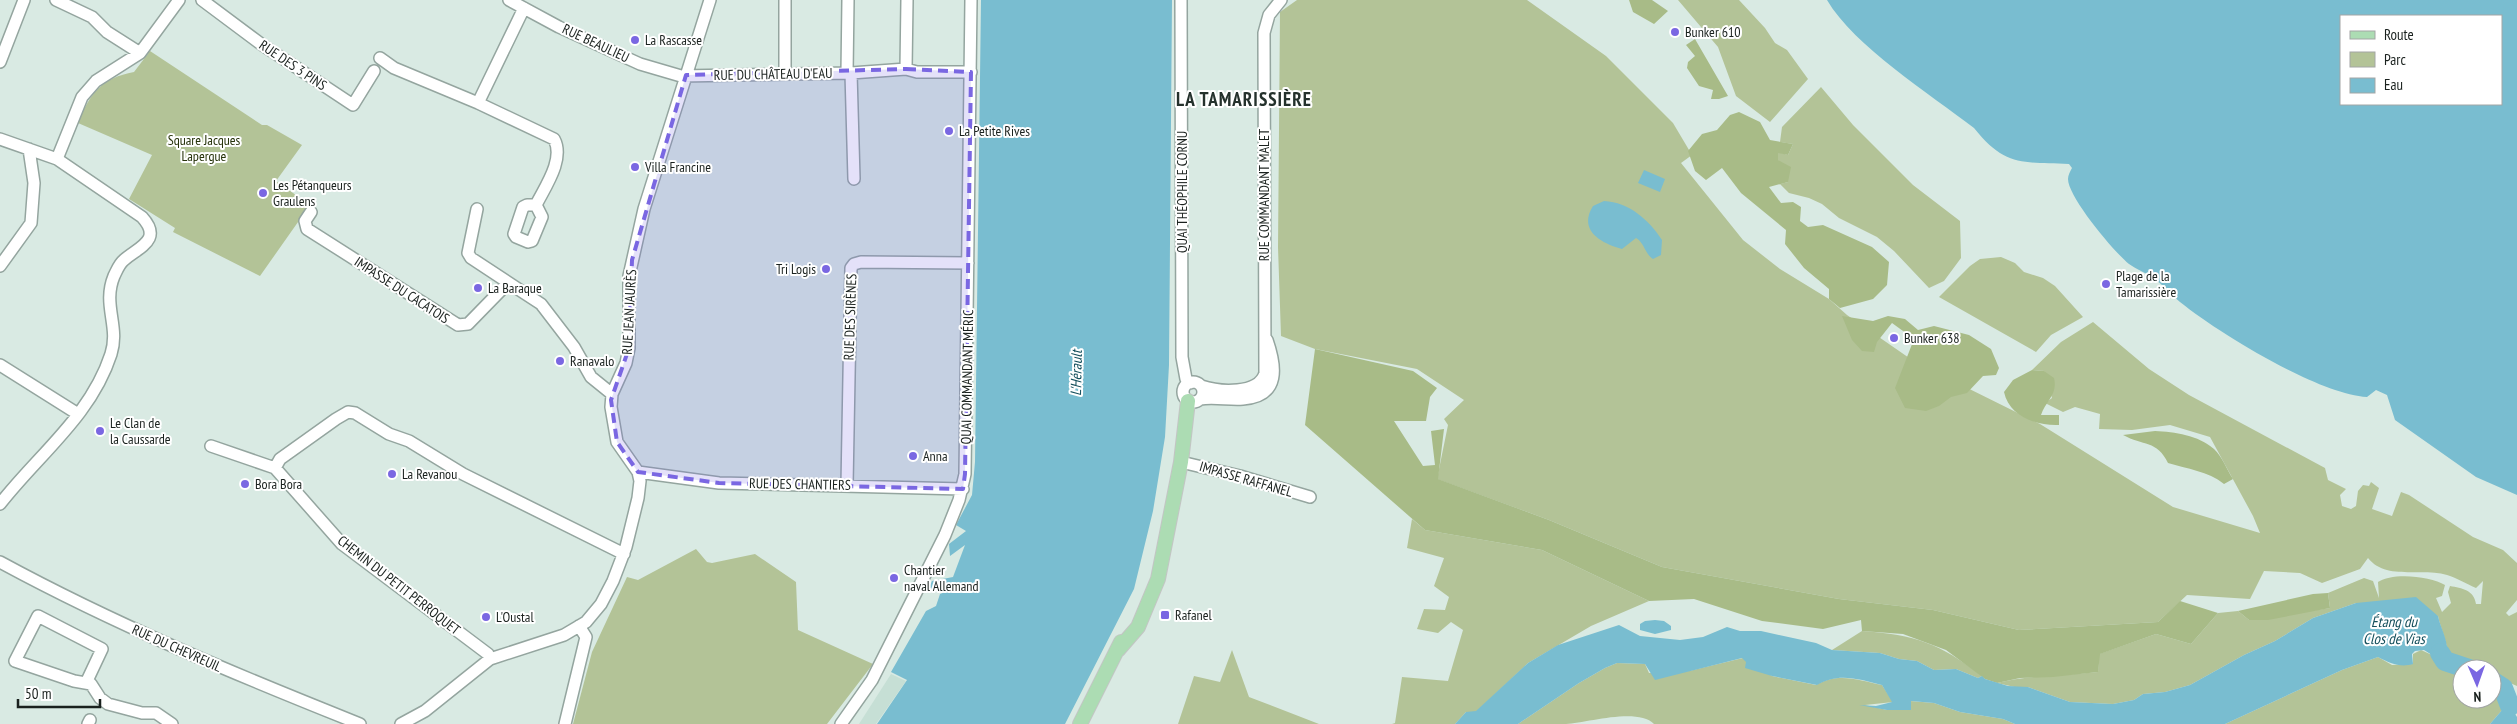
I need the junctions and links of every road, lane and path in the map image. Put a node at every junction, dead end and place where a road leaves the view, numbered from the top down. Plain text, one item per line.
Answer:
1 (24, 0) edge
2 (56, 0) edge
3 (180, 0) edge
4 (202, 0) edge
5 (509, 0) edge
6 (710, 0) edge
7 (786, 0) edge
8 (848, 0) edge
9 (907, 0) edge
10 (971, 0) edge
11 (1181, 0) edge
12 (1281, 0) edge
13 (524, 8) junction
14 (140, 53) junction
15 (380, 58) dead end
16 (0, 62) edge
17 (906, 69) junction
18 (374, 71) dead end
19 (971, 72) junction
20 (849, 73) junction
21 (785, 74) junction
22 (686, 75) junction
23 (478, 103) junction
24 (0, 139) edge
25 (29, 149) junction
26 (57, 159) junction
27 (854, 179) dead end
28 (536, 206) dead end
29 (476, 209) dead end
30 (311, 212) dead end
31 (968, 263) junction
32 (0, 266) edge
33 (508, 283) junction
34 (1265, 336) junction
35 (0, 365) edge
36 (1196, 385) junction
37 (612, 394) junction
38 (1194, 400) junction
39 (78, 414) junction
40 (211, 446) dead end
41 (1181, 462) junction
42 (275, 468) junction
43 (638, 472) junction
44 (847, 485) junction
45 (962, 489) junction
46 (1310, 497) dead end
47 (0, 504) edge
48 (624, 554) junction
49 (0, 562) edge
50 (579, 626) junction
51 (490, 659) junction
52 (86, 683) junction
53 (172, 724) edge
54 (360, 724) edge
55 (401, 724) edge
56 (565, 724) edge
57 (841, 724) edge
58 (1080, 724) edge

1 - 16 street
2 - 14 street
3 - 14 street
4 - 18 street, RUE DES 3 PINS
5 - 13 street, RUE BEAULIEU
6 - 22 street, RUE JEAN JAURÈS
7 - 21 street
8 - 20 street, RUE DU CHÂTEAU D'EAU
9 - 17 street
10 - 19 street, QUAI COMMANDANT MÉRIC
11 - 36 street, QUAI THÉOPHILE CORNU
12 - 34 street, RUE COMMANDANT MALET
13 - 22 street, RUE BEAULIEU
13 - 23 street
14 - 26 street
15 - 23 street
17 - 19 street
17 - 20 street
19 - 31 street, QUAI COMMANDANT MÉRIC
20 - 21 street, RUE DU CHÂTEAU D'EAU
20 - 27 street
21 - 22 street, RUE DU CHÂTEAU D'EAU
22 - 37 street, RUE JEAN JAURÈS
23 - 28 street
24 - 25 street
25 - 26 street
25 - 32 street
26 - 39 street
29 - 33 street
30 - 33 street, IMPASSE DU CACATOIS
31 - 44 street, RUE DES SIRÈNES
31 - 45 street, QUAI COMMANDANT MÉRIC
33 - 37 street
34 - 36 street, RUE COMMANDANT MALET
34 - 38 street, RUE COMMANDANT MALET
35 - 39 street
36 - 38 street
36 - 38 street
37 - 43 street, RUE JEAN JAURÈS
38 - 41 main road
39 - 47 street
40 - 42 street, CHEMIN DU PETIT PERROQUET
41 - 46 street, IMPASSE RAFFANEL
41 - 58 main road
42 - 48 street
42 - 51 street, CHEMIN DU PETIT PERROQUET
43 - 44 street, RUE DES CHANTIERS
43 - 48 street
44 - 45 street, RUE DES CHANTIERS
45 - 57 street, QUAI COMMANDANT MÉRIC
48 - 50 street
49 - 54 street, RUE DU CHEVREUIL
50 - 51 street
50 - 56 street
51 - 55 street
52 - 52 street
52 - 53 street

